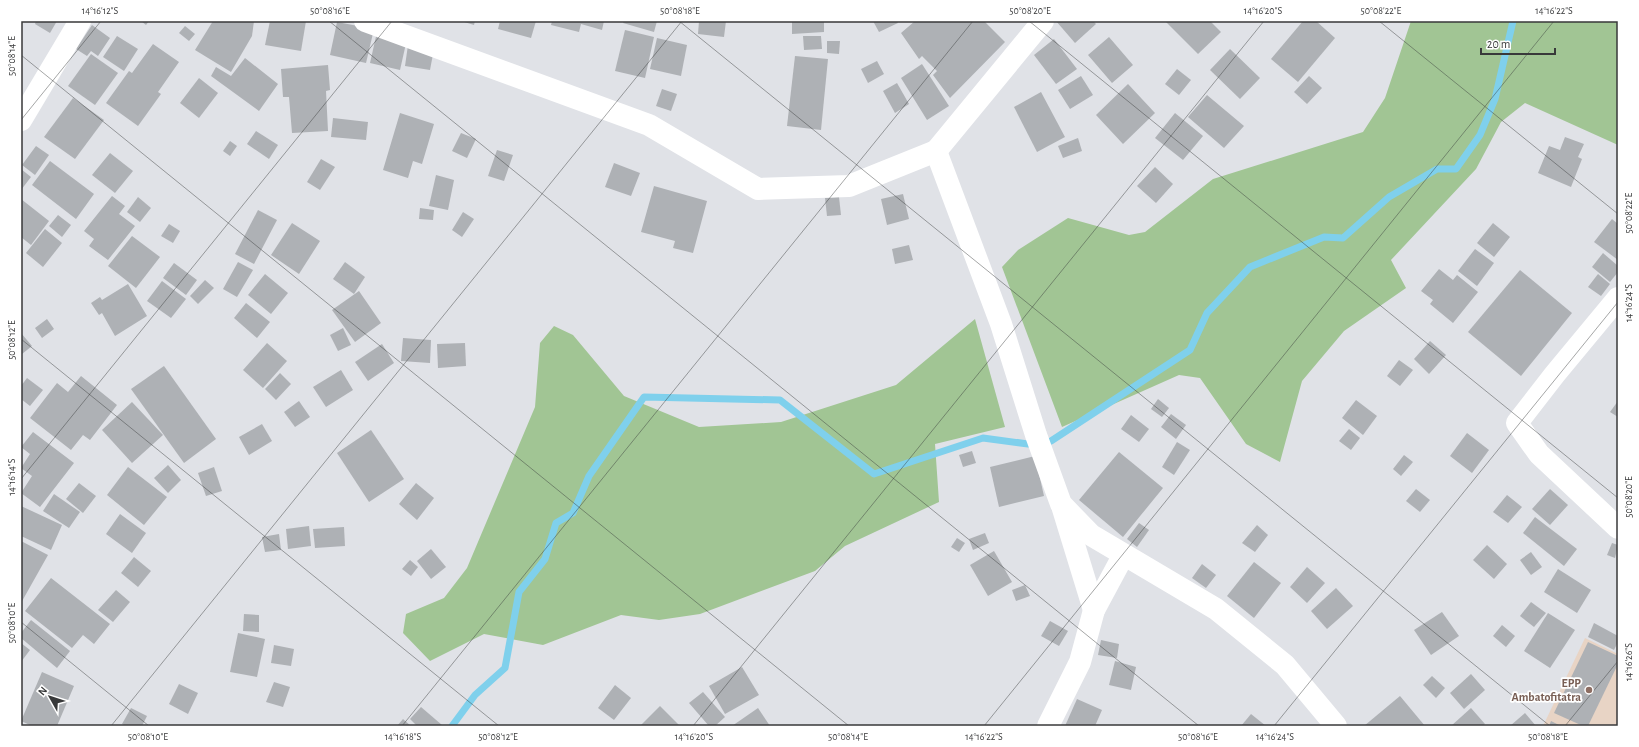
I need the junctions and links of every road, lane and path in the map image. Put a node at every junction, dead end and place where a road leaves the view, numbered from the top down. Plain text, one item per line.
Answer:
1 (80, 21) edge
2 (364, 21) edge
3 (1043, 21) edge
4 (21, 120) edge
5 (936, 151) junction
6 (1618, 298) edge
7 (1061, 504) junction
8 (1618, 528) edge
9 (1123, 556) junction
10 (1094, 610) junction
11 (1048, 726) edge
12 (1336, 726) edge

1 - 4 street
2 - 5 street
3 - 5 street
5 - 7 street
6 - 8 street
7 - 9 street
7 - 10 street
9 - 10 street
9 - 12 street
10 - 11 street

